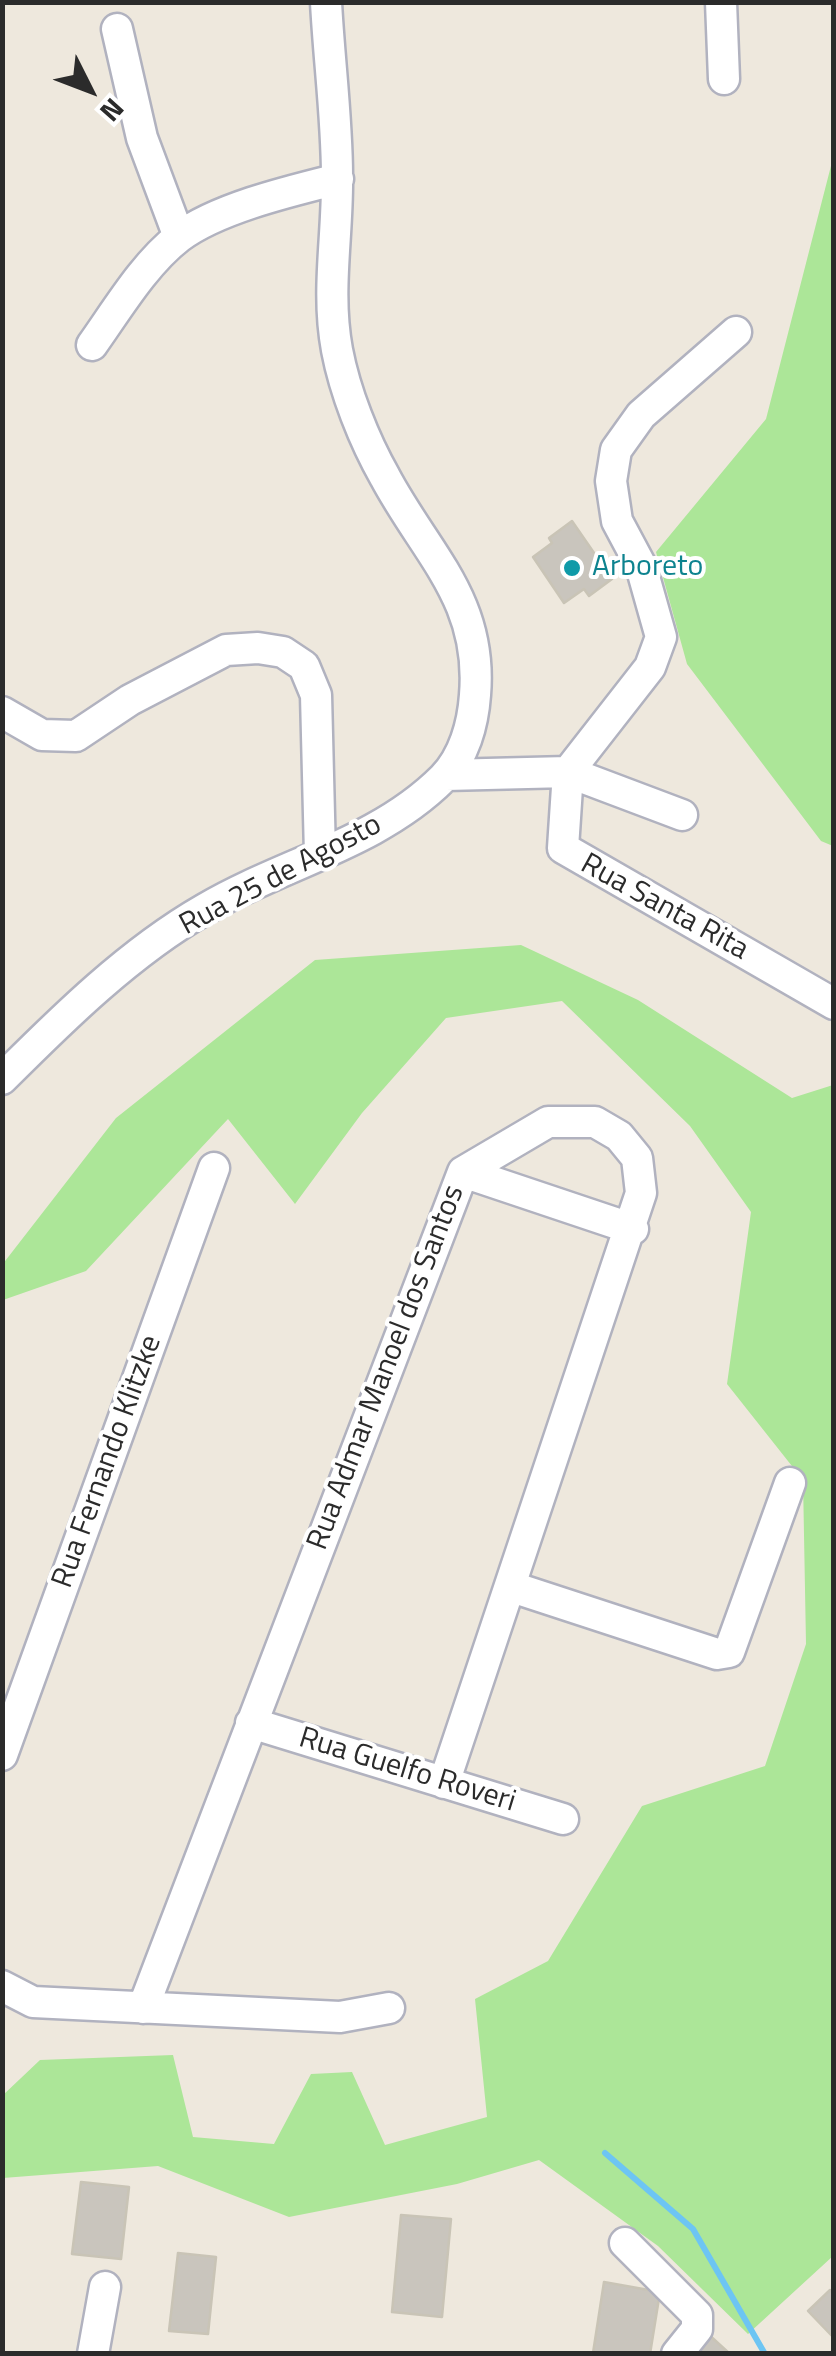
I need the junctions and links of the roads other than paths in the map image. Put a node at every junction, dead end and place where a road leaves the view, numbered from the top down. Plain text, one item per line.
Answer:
1 (326, 2) edge
2 (721, 2) edge
3 (117, 29) dead end
4 (724, 80) dead end
5 (338, 179) junction
6 (179, 237) junction
7 (736, 332) dead end
8 (92, 345) dead end
9 (2, 712) edge
10 (568, 772) junction
11 (446, 775) junction
12 (682, 815) dead end
13 (320, 855) junction
14 (834, 1004) edge
15 (2, 1079) edge
16 (214, 1168) dead end
17 (463, 1172) junction
18 (633, 1229) junction
19 (790, 1483) dead end
20 (512, 1586) junction
21 (251, 1722) junction
22 (2, 1755) edge
23 (444, 1782) junction
24 (563, 1819) dead end
25 (2, 1986) edge
26 (144, 2008) junction
27 (390, 2008) dead end
28 (624, 2243) dead end
29 (105, 2288) dead end
30 (93, 2354) edge
31 (677, 2354) edge

1 - 5 street, Rua 25 de Agosto
2 - 4 street
3 - 6 street
5 - 6 street
5 - 11 street, Rua 25 de Agosto
6 - 8 street
7 - 10 street
9 - 13 street
10 - 11 street
10 - 12 street
10 - 14 street, Rua Santa Rita
11 - 13 street, Rua 25 de Agosto
13 - 15 street, Rua 25 de Agosto
16 - 22 street, Rua Fernando Klitzke
17 - 18 street
17 - 18 street, Rua Admar Manoel dos Santos
17 - 21 street, Rua Admar Manoel dos Santos
18 - 20 street, Rua Admar Manoel dos Santos
19 - 20 street
20 - 23 street, Rua Admar Manoel dos Santos
21 - 23 street, Rua Guelfo Roveri
21 - 26 street, Rua Admar Manoel dos Santos
23 - 24 street, Rua Guelfo Roveri
25 - 26 street
26 - 27 street
28 - 31 street
29 - 30 street

